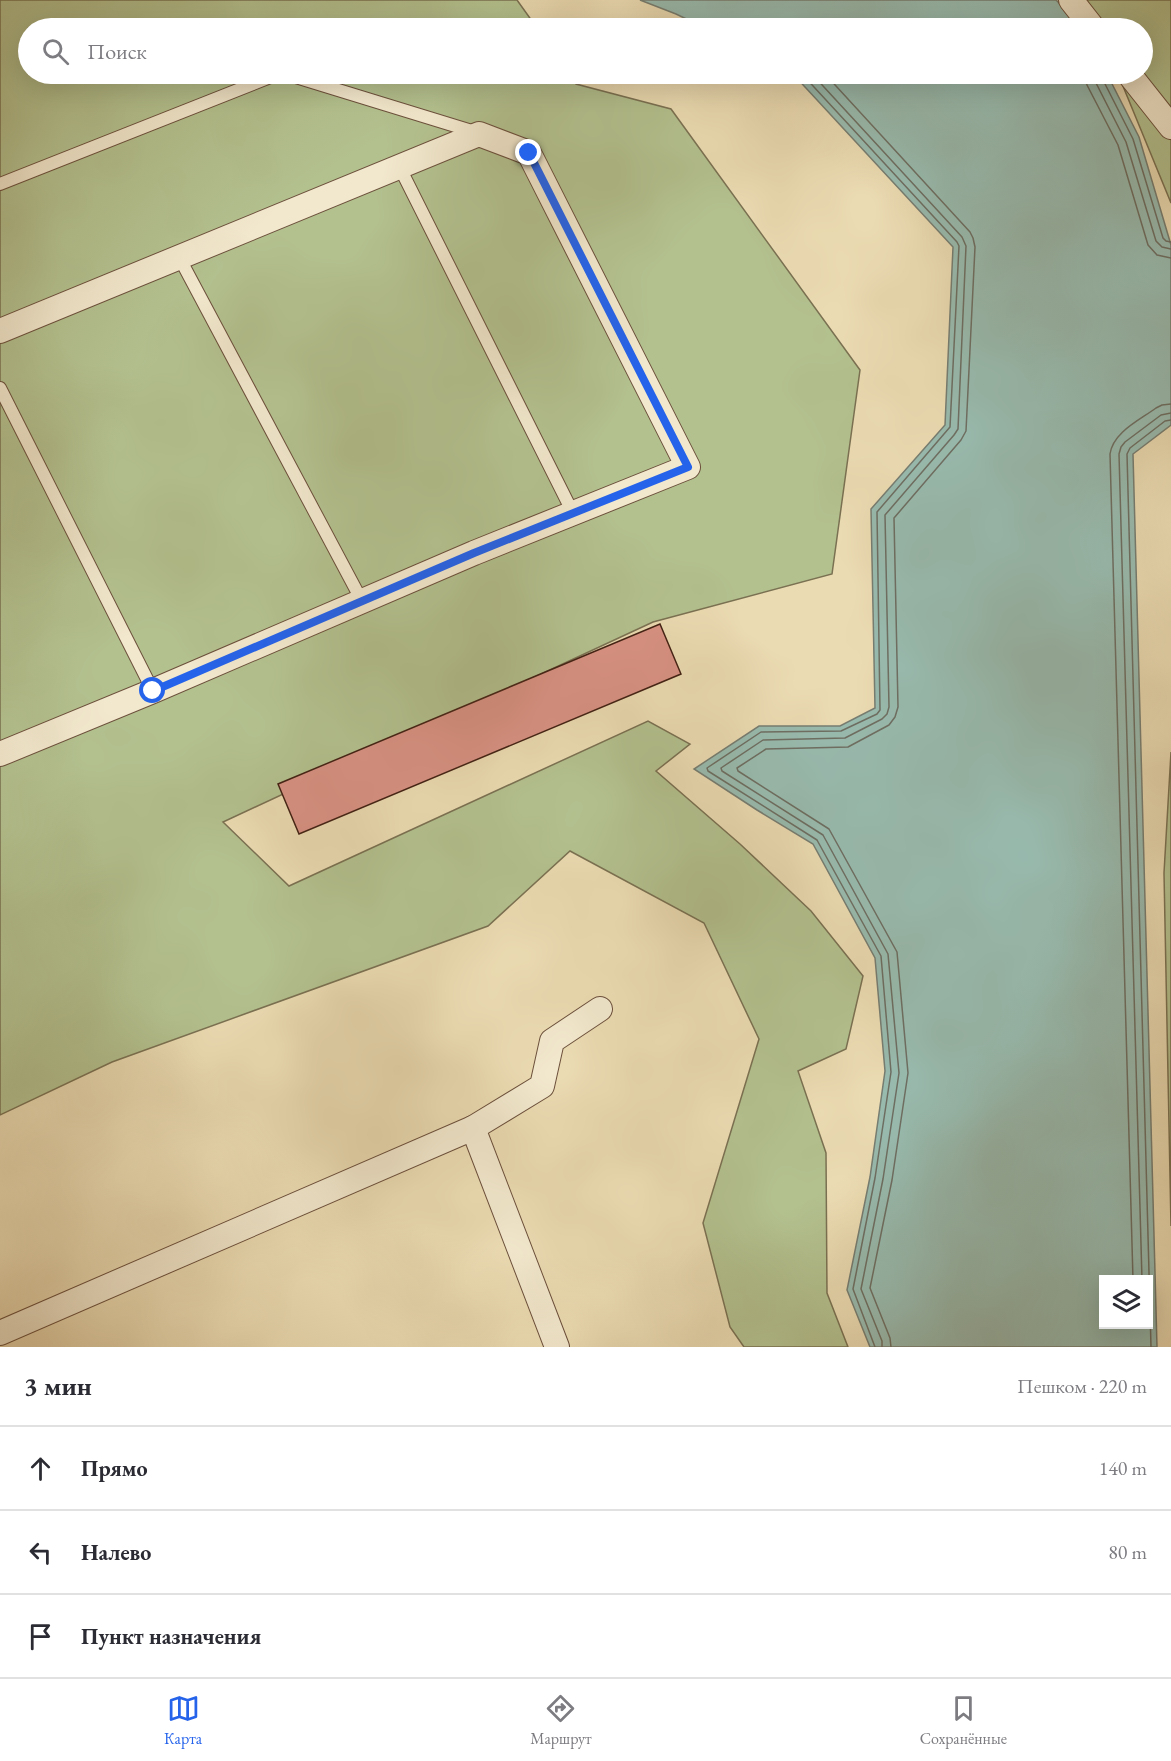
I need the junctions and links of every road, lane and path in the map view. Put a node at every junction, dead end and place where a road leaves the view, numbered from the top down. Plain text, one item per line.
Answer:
1 (1071, 0) edge
2 (1085, 18) edge
3 (253, 84) edge
4 (318, 84) edge
5 (1137, 84) edge
6 (1171, 127) edge
7 (479, 134) junction
8 (399, 166) junction
9 (0, 184) edge
10 (179, 257) junction
11 (0, 331) edge
12 (0, 388) edge
13 (573, 513) junction
14 (362, 601) junction
15 (153, 691) junction
16 (0, 754) edge
17 (600, 1009) dead end
18 (473, 1128) junction
19 (0, 1333) edge
20 (557, 1347) edge

1 - 2 street
3 - 9 lane
4 - 7 lane
5 - 6 street
7 - 8 street
7 - 13 street
8 - 10 street
8 - 13 lane
10 - 11 street
10 - 14 lane
12 - 15 lane
13 - 14 street
14 - 15 street
15 - 16 street
17 - 18 street
18 - 19 street
18 - 20 street

